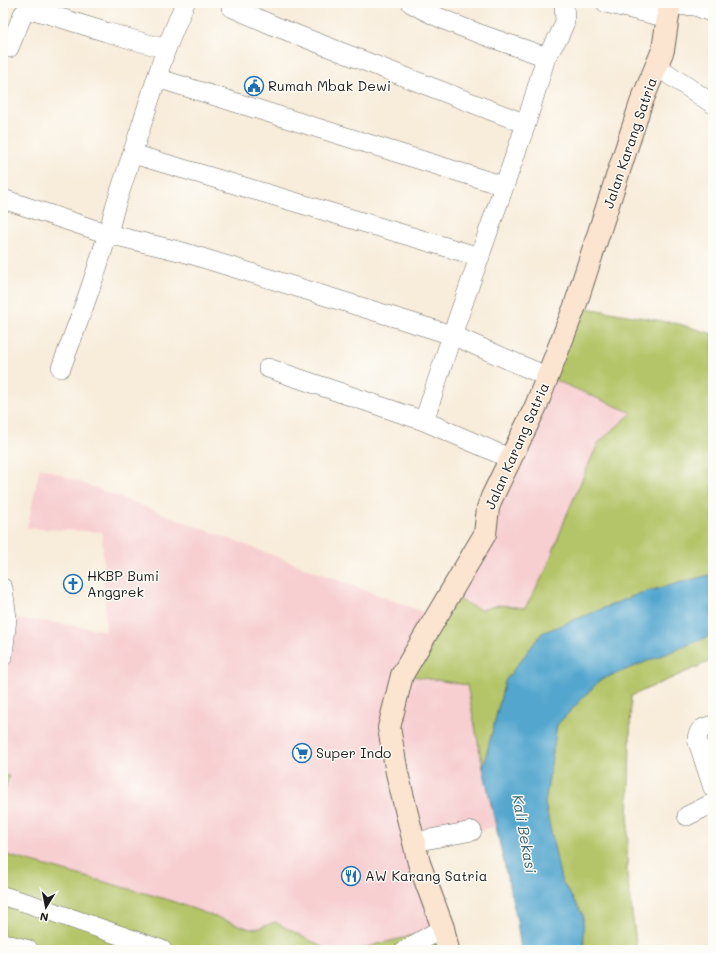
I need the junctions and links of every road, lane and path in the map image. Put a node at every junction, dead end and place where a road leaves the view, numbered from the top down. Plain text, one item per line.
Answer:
1 (185, 3) edge
2 (411, 3) edge
3 (564, 3) edge
4 (606, 3) edge
5 (231, 7) dead end
6 (669, 9) edge
7 (713, 13) edge
8 (9, 48) dead end
9 (166, 49) junction
10 (546, 57) junction
11 (656, 66) junction
12 (157, 78) junction
13 (713, 104) edge
14 (526, 124) junction
15 (133, 154) junction
16 (504, 186) junction
17 (3, 198) edge
18 (108, 234) junction
19 (480, 257) junction
20 (452, 335) junction
21 (61, 368) dead end
22 (268, 368) dead end
23 (548, 378) junction
24 (424, 421) junction
25 (509, 458) junction
26 (3, 588) edge
27 (3, 656) edge
28 (713, 725) edge
29 (713, 788) edge
30 (713, 803) edge
31 (687, 816) dead end
32 (472, 832) dead end
33 (414, 842) junction
34 (3, 896) edge
35 (443, 928) junction
36 (3, 943) edge
37 (29, 950) edge
38 (162, 950) edge
39 (405, 950) edge
40 (448, 950) edge

1 - 9 street
2 - 10 street
3 - 10 street
4 - 6 street
5 - 14 street
6 - 7 street
6 - 11 street, Jalan Karang Satria
8 - 9 street
9 - 12 street
10 - 14 street
11 - 13 street
11 - 23 street, Jalan Karang Satria
12 - 15 street
12 - 16 street
14 - 16 street
15 - 18 street
15 - 19 street
16 - 19 street
17 - 18 street
18 - 20 street
18 - 21 street
19 - 20 street
20 - 23 street
20 - 24 street
22 - 24 street
23 - 25 street, Jalan Karang Satria
24 - 25 street
25 - 33 street, Jalan Karang Satria
26 - 27 street
28 - 29 street
30 - 31 street
32 - 33 street
33 - 35 street, Jalan Karang Satria
34 - 38 street
35 - 39 street
35 - 40 street, Jalan Karang Satria
36 - 37 street

